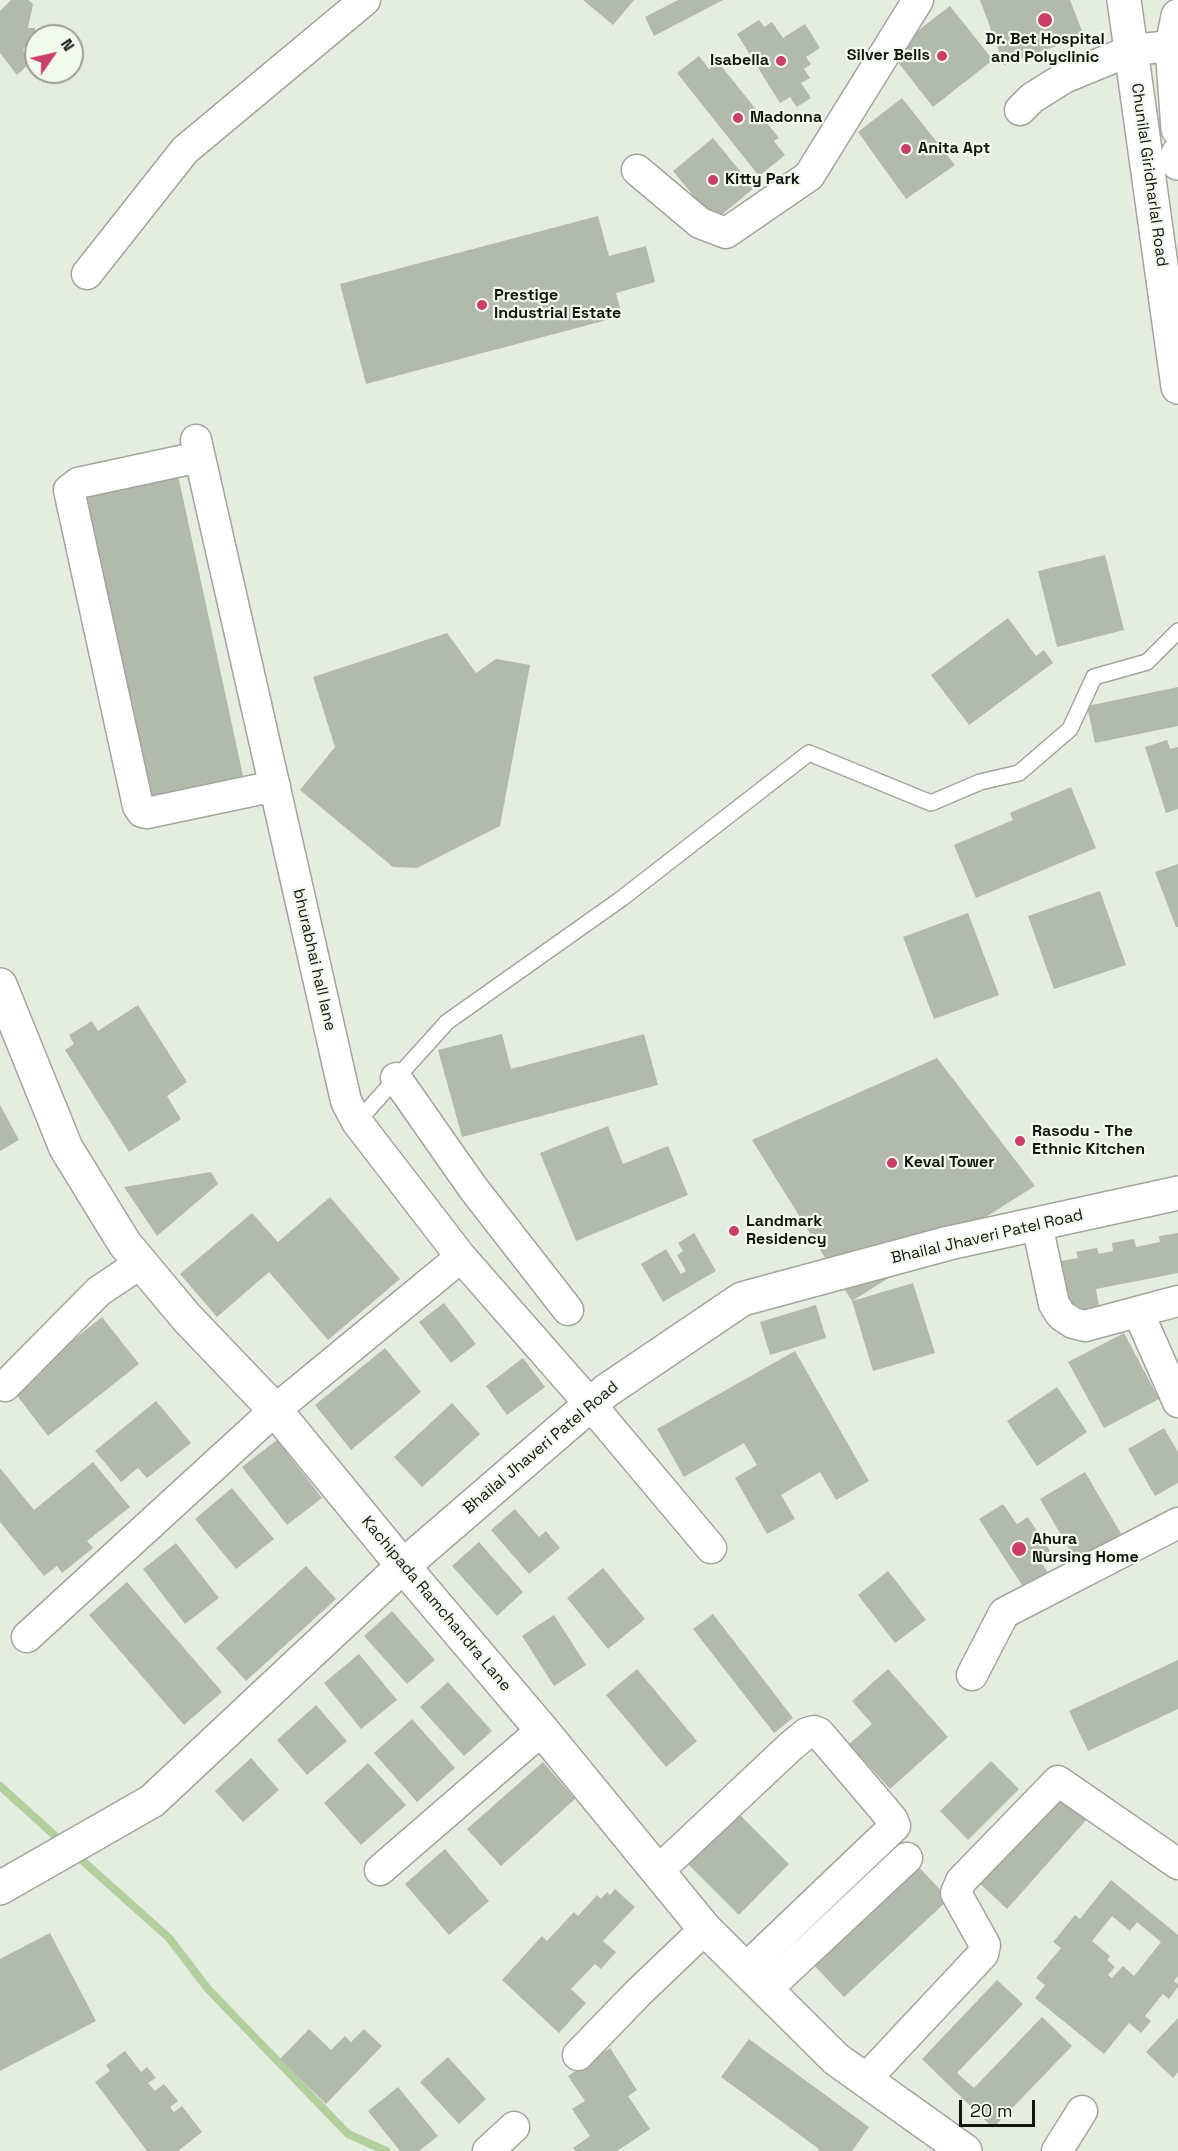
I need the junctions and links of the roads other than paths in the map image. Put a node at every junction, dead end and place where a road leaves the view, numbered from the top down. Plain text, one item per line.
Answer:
1 (365, 0) edge
2 (918, 0) edge
3 (1124, 0) edge
4 (1175, 31) edge
5 (1132, 50) junction
6 (1020, 110) dead end
7 (1178, 129) edge
8 (1178, 153) edge
9 (1178, 163) edge
10 (638, 170) dead end
11 (87, 274) dead end
12 (1178, 387) edge
13 (1178, 631) edge
14 (275, 786) junction
15 (0, 985) edge
16 (396, 1078) junction
17 (357, 1122) junction
18 (1178, 1193) edge
19 (1037, 1224) junction
20 (461, 1257) junction
21 (141, 1263) junction
22 (1178, 1301) edge
23 (568, 1310) dead end
24 (1143, 1323) dead end
25 (5, 1386) dead end
26 (1178, 1402) edge
27 (590, 1404) junction
28 (275, 1410) junction
29 (1178, 1523) edge
30 (711, 1548) dead end
31 (403, 1566) junction
32 (27, 1637) dead end
33 (972, 1675) dead end
34 (542, 1730) junction
35 (907, 1858) dead end
36 (1178, 1864) edge
37 (380, 1870) dead end
38 (658, 1871) junction
39 (4, 1886) edge
40 (705, 1929) junction
41 (755, 1980) junction
42 (578, 2055) dead end
43 (865, 2080) junction
44 (1082, 2111) dead end
45 (514, 2127) dead end
46 (488, 2151) edge
47 (965, 2151) edge
48 (1057, 2151) edge

1 - 11 street
2 - 10 street
3 - 5 main road, Chunilal Giridharlal Road
4 - 5 street
4 - 7 main road
5 - 6 street
5 - 12 main road, Chunilal Giridharlal Road
8 - 9 main road, Chunilal Giridharlal Road
13 - 16 lane
14 - 14 street, bhurabhai hall lane
14 - 17 street, bhurabhai hall lane
15 - 21 main road, Kachipada Ramchandra Lane
16 - 17 lane
16 - 23 street
17 - 20 street, bhurabhai hall lane
18 - 19 main road, Bhailal Jhaveri Patel Road
19 - 22 street
19 - 27 main road, Bhailal Jhaveri Patel Road
20 - 27 street, bhurabhai hall lane
20 - 28 street
21 - 25 street
21 - 28 main road, Kachipada Ramchandra Lane
24 - 26 street
27 - 30 street, bhurabhai hall lane
27 - 31 main road, Bhailal Jhaveri Patel Road
28 - 31 main road, Kachipada Ramchandra Lane
28 - 32 street
29 - 33 street
31 - 34 main road, Kachipada Ramchandra Lane
31 - 39 main road, Bhailal Jhaveri Patel Road
34 - 37 street
34 - 38 main road, Kachipada Ramchandra Lane
35 - 41 street
36 - 43 street
38 - 40 main road, Kachipada Ramchandra Lane
38 - 41 street
40 - 41 main road, Kachipada Ramchandra Lane
40 - 42 street
41 - 43 main road, Kachipada Ramchandra Lane
43 - 47 main road, Kachipada Ramchandra Lane
44 - 48 street
45 - 46 street

